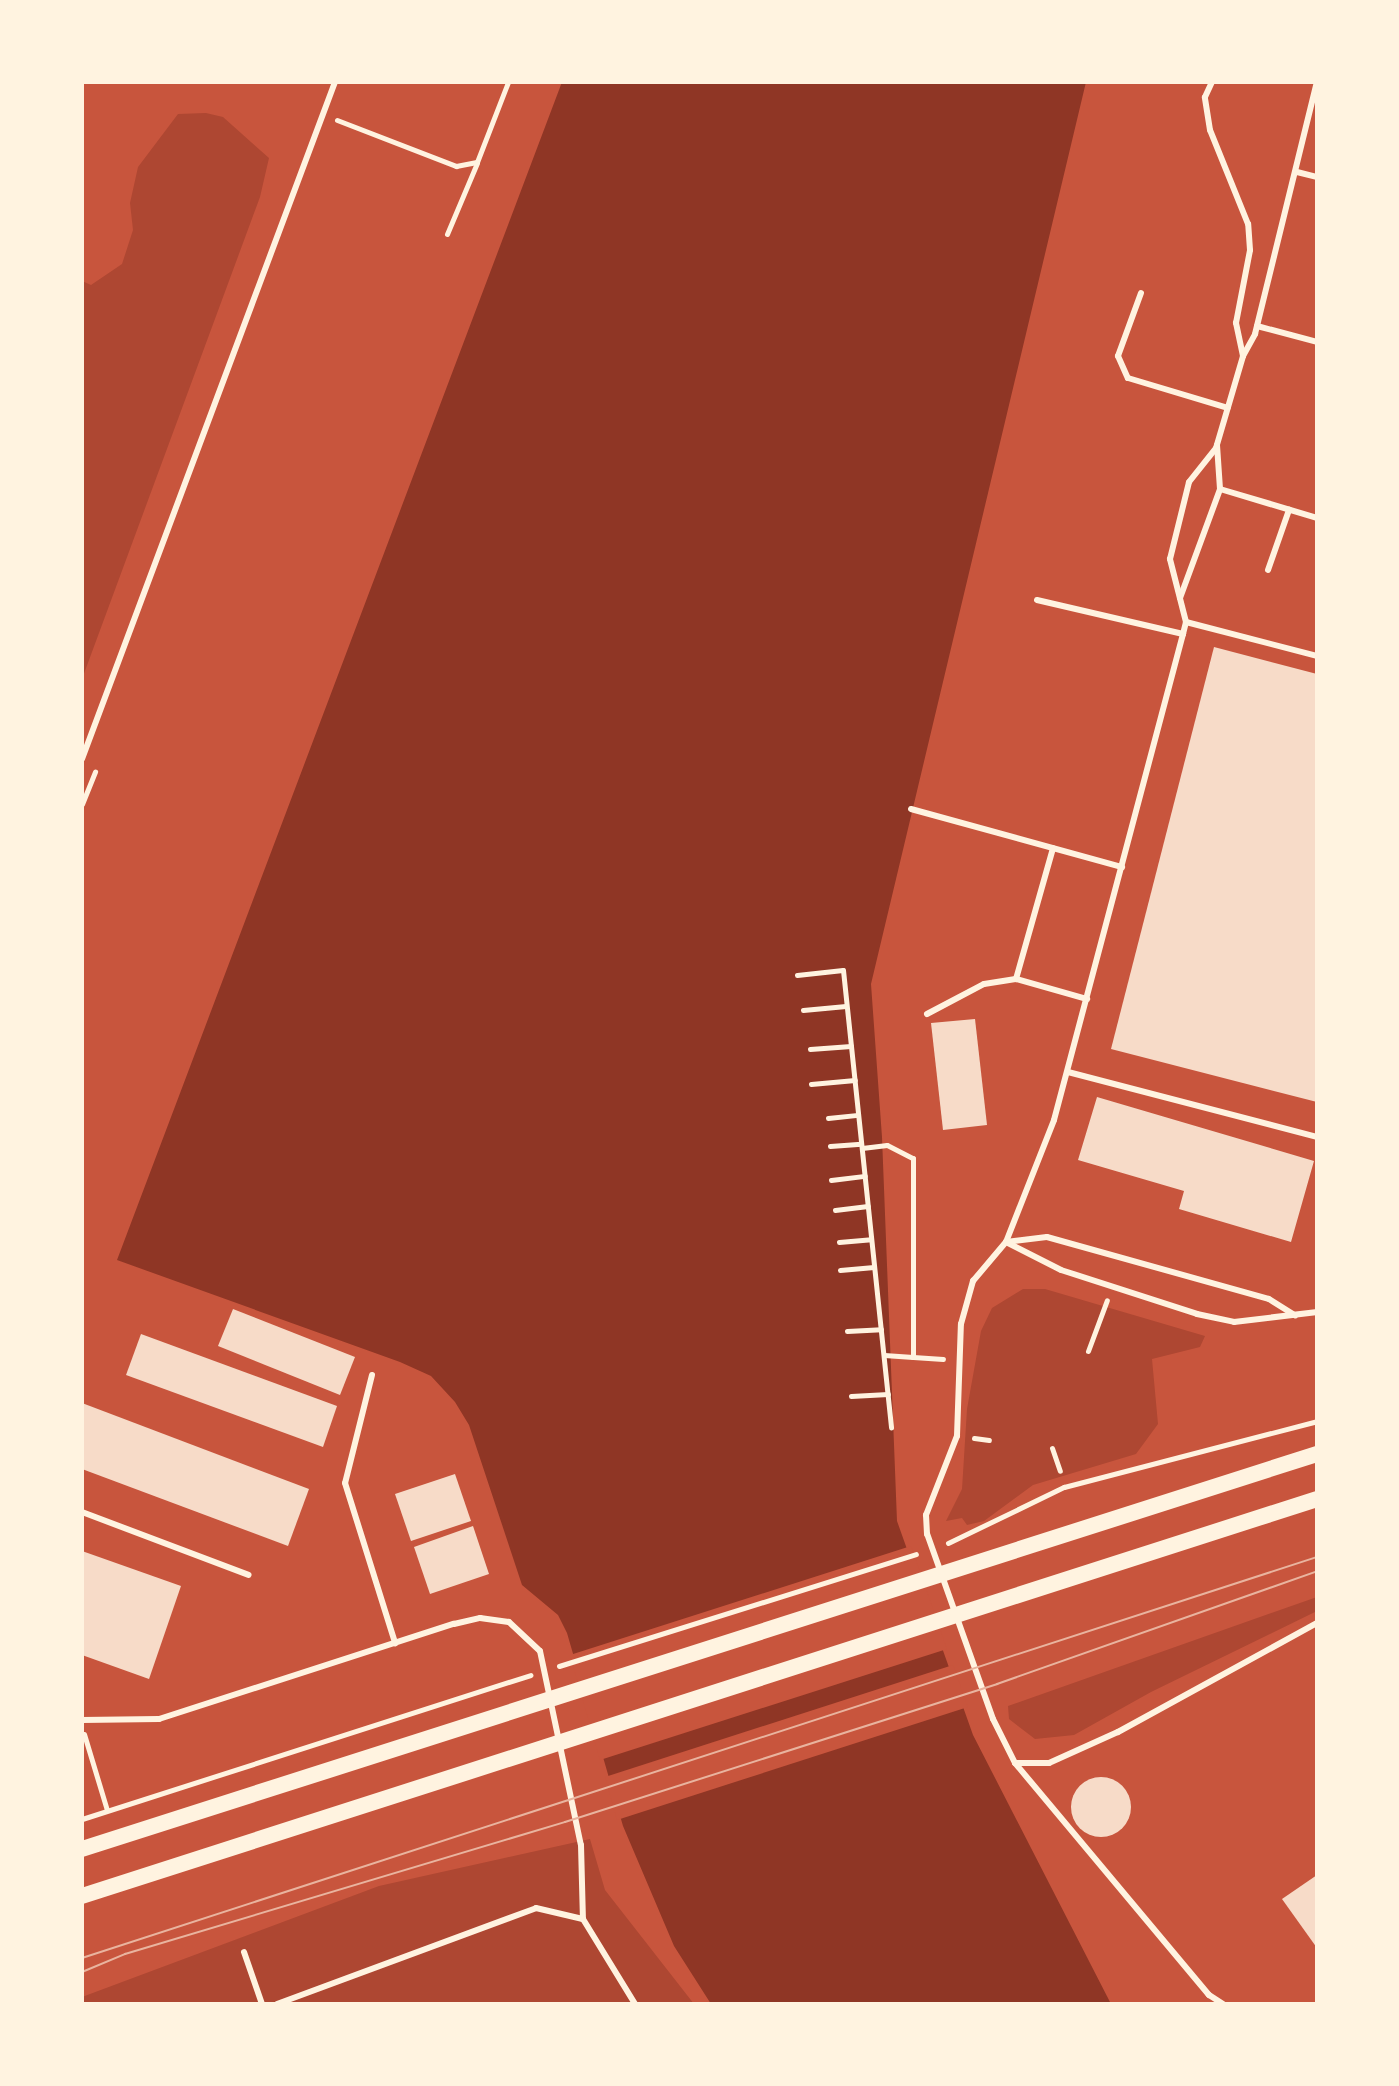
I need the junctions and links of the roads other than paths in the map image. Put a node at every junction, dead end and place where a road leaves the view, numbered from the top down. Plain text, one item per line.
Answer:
1 (335, 82) edge
2 (1212, 82) edge
3 (1317, 82) edge
4 (1297, 172) junction
5 (1317, 177) edge
6 (1141, 293) dead end
7 (1257, 326) junction
8 (1317, 342) edge
9 (1243, 356) junction
10 (1228, 408) junction
11 (1217, 445) junction
12 (1220, 489) junction
13 (1289, 510) junction
14 (1317, 518) edge
15 (1268, 570) dead end
16 (1180, 598) junction
17 (1037, 600) dead end
18 (1186, 622) junction
19 (1183, 634) junction
20 (1317, 656) edge
21 (82, 759) edge
22 (911, 809) dead end
23 (1053, 848) junction
24 (1122, 867) junction
25 (1016, 979) junction
26 (1087, 999) junction
27 (927, 1014) dead end
28 (1068, 1072) junction
29 (1317, 1137) edge
30 (1006, 1242) junction
31 (1317, 1312) edge
32 (1295, 1315) junction
33 (372, 1375) dead end
34 (1317, 1454) edge
35 (1317, 1499) edge
36 (82, 1512) edge
37 (249, 1575) dead end
38 (1317, 1623) edge
39 (395, 1643) junction
40 (82, 1720) edge
41 (1015, 1763) junction
42 (82, 1849) edge
43 (82, 1896) edge
44 (583, 1919) junction
45 (244, 1952) dead end
46 (262, 2004) edge
47 (277, 2004) edge
48 (635, 2004) edge
49 (1223, 2004) edge

1 - 21 lane
2 - 9 lane
3 - 4 lane
4 - 5 lane
4 - 7 lane
6 - 10 lane
7 - 8 lane
7 - 9 lane
9 - 10 lane
10 - 11 lane
11 - 12 lane
11 - 16 lane
12 - 13 lane
12 - 16 lane
13 - 14 lane
13 - 15 lane
16 - 18 lane
17 - 19 lane
18 - 19 lane
18 - 20 lane
19 - 24 lane
22 - 23 lane
23 - 24 lane
23 - 25 lane
24 - 26 lane
25 - 26 lane
25 - 27 lane
26 - 28 lane
28 - 29 lane
28 - 30 lane
30 - 32 lane
30 - 32 lane
30 - 41 lane
31 - 32 lane
33 - 39 lane
34 - 42 main road
35 - 43 main road
36 - 37 lane
38 - 41 lane
39 - 40 lane
39 - 44 lane
41 - 49 lane
44 - 47 lane
44 - 48 lane
45 - 46 lane

